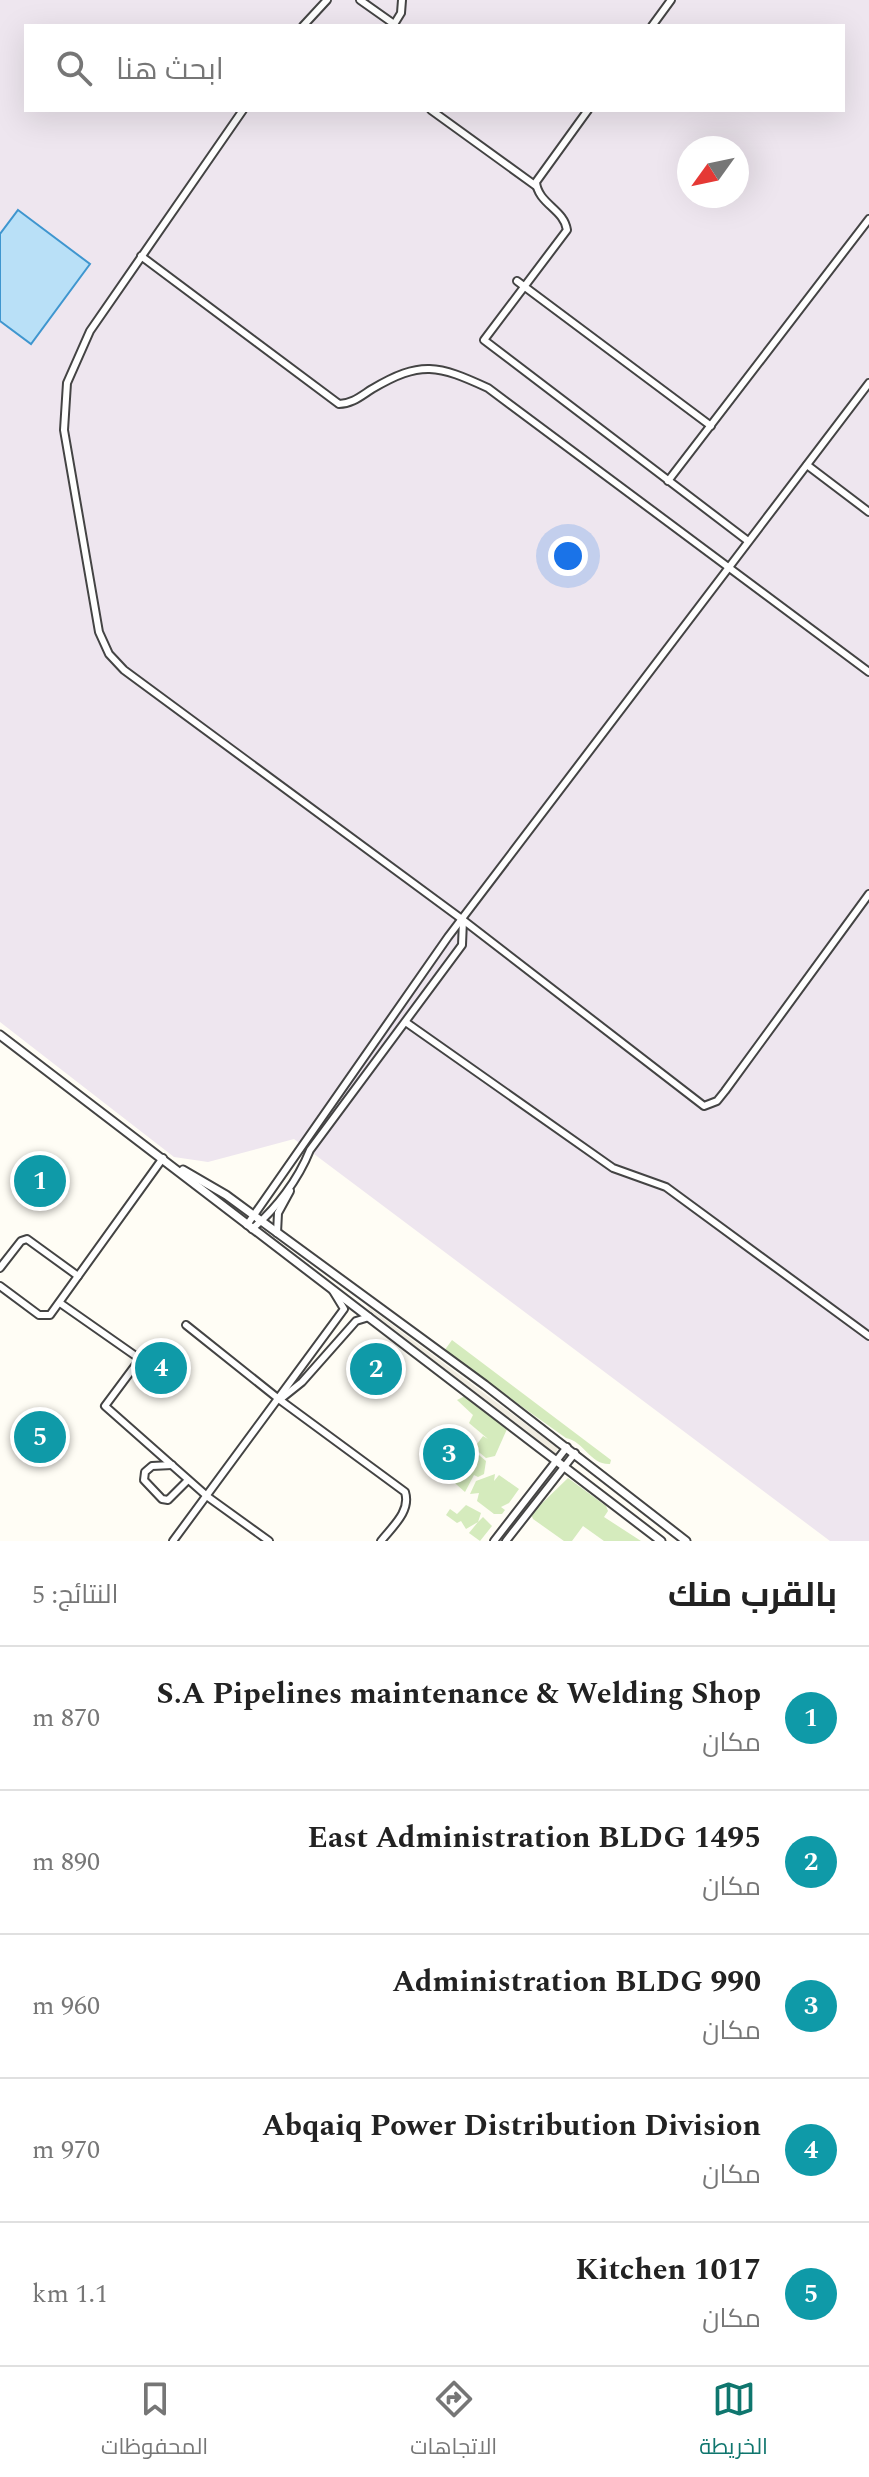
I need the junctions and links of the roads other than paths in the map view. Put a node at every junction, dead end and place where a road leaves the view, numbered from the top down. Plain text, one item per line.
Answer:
1 (327, 0) edge
2 (360, 0) edge
3 (402, 0) edge
4 (671, 0) edge
5 (305, 24) edge
6 (393, 24) edge
7 (394, 24) edge
8 (653, 24) edge
9 (242, 112) edge
10 (434, 112) edge
11 (587, 112) edge
12 (536, 186) junction
13 (869, 219) edge
14 (141, 256) junction
15 (517, 281) dead end
16 (524, 286) junction
17 (869, 383) edge
18 (711, 426) junction
19 (807, 465) junction
20 (668, 481) junction
21 (869, 512) edge
22 (748, 541) junction
23 (729, 566) junction
24 (869, 672) edge
25 (869, 894) edge
26 (463, 920) junction
27 (407, 1023) junction
28 (0, 1035) edge
29 (163, 1158) junction
30 (303, 1167) junction
31 (253, 1215) junction
32 (261, 1221) junction
33 (249, 1227) junction
34 (277, 1233) junction
35 (1, 1265) edge
36 (78, 1276) junction
37 (0, 1286) edge
38 (332, 1287) junction
39 (60, 1303) junction
40 (370, 1316) junction
41 (186, 1325) dead end
42 (869, 1336) edge
43 (280, 1400) junction
44 (567, 1447) junction
45 (575, 1453) junction
46 (557, 1461) junction
47 (172, 1465) junction
48 (564, 1467) junction
49 (188, 1480) junction
50 (208, 1497) junction
51 (173, 1541) edge
52 (269, 1541) edge
53 (381, 1541) edge
54 (494, 1541) edge
55 (506, 1541) edge
56 (661, 1541) edge
57 (686, 1541) edge

1 - 5 street
2 - 6 street
3 - 7 street
4 - 8 street
9 - 14 street
10 - 12 street
11 - 12 street
12 - 16 street
13 - 18 street
14 - 23 street
14 - 26 street
15 - 16 street
16 - 18 street
16 - 20 street
17 - 19 street
18 - 20 street
19 - 21 street
19 - 22 street
20 - 22 street
22 - 23 street
23 - 24 street
23 - 26 street
25 - 26 street
26 - 27 street
26 - 31 street
27 - 30 street
27 - 42 street
28 - 29 street
29 - 31 street
29 - 33 street
29 - 36 street
30 - 32 street
30 - 34 street
31 - 32 street
31 - 33 street
32 - 33 street
32 - 34 street
33 - 38 street
34 - 44 street
35 - 36 street
36 - 39 street
37 - 39 street
38 - 40 street
38 - 43 street
39 - 47 street
40 - 43 street
40 - 46 street
41 - 43 street
43 - 50 street
43 - 53 street
44 - 45 street
44 - 46 street
45 - 48 street
45 - 57 street
46 - 48 street
46 - 54 street
47 - 49 street
47 - 49 street
48 - 55 street
48 - 56 street
49 - 50 street
50 - 51 street
50 - 52 street

